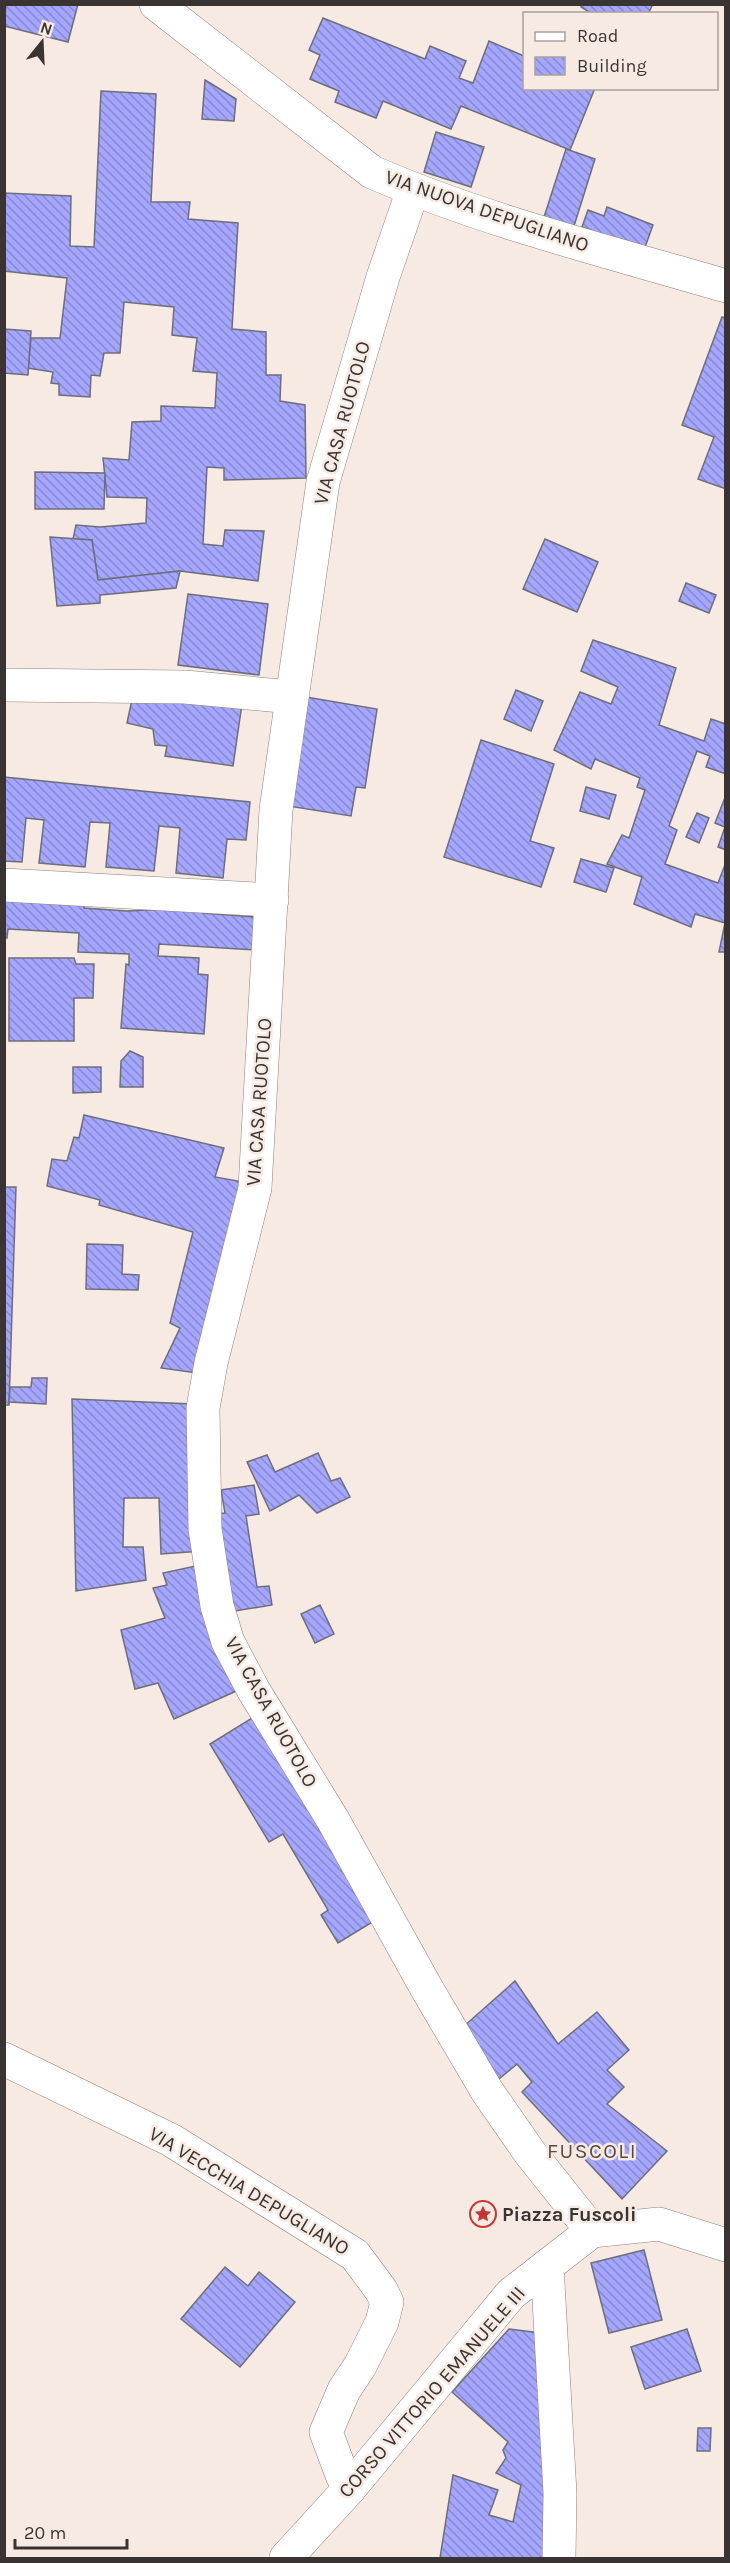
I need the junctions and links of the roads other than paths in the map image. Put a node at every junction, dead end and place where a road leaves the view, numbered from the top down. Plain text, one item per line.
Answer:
1 (156, 4) edge
2 (413, 190) junction
3 (726, 286) edge
4 (4, 686) edge
5 (291, 697) junction
6 (4, 885) edge
7 (272, 900) junction
8 (4, 2059) edge
9 (592, 2231) junction
10 (726, 2245) edge
11 (547, 2266) junction
12 (350, 2488) junction
13 (286, 2559) edge
14 (559, 2559) edge

1 - 2 street, VIA NUOVA DEPUGLIANO
2 - 3 street, VIA NUOVA DEPUGLIANO
2 - 5 street, VIA CASA RUOTOLO
4 - 5 street
5 - 7 street, VIA CASA RUOTOLO
6 - 7 street
7 - 9 street, VIA CASA RUOTOLO
8 - 12 street, VIA VECCHIA DEPUGLIANO
9 - 10 street
9 - 11 street, CORSO VITTORIO EMANUELE III
11 - 12 street, CORSO VITTORIO EMANUELE III
11 - 14 street
12 - 13 street, CORSO VITTORIO EMANUELE III

